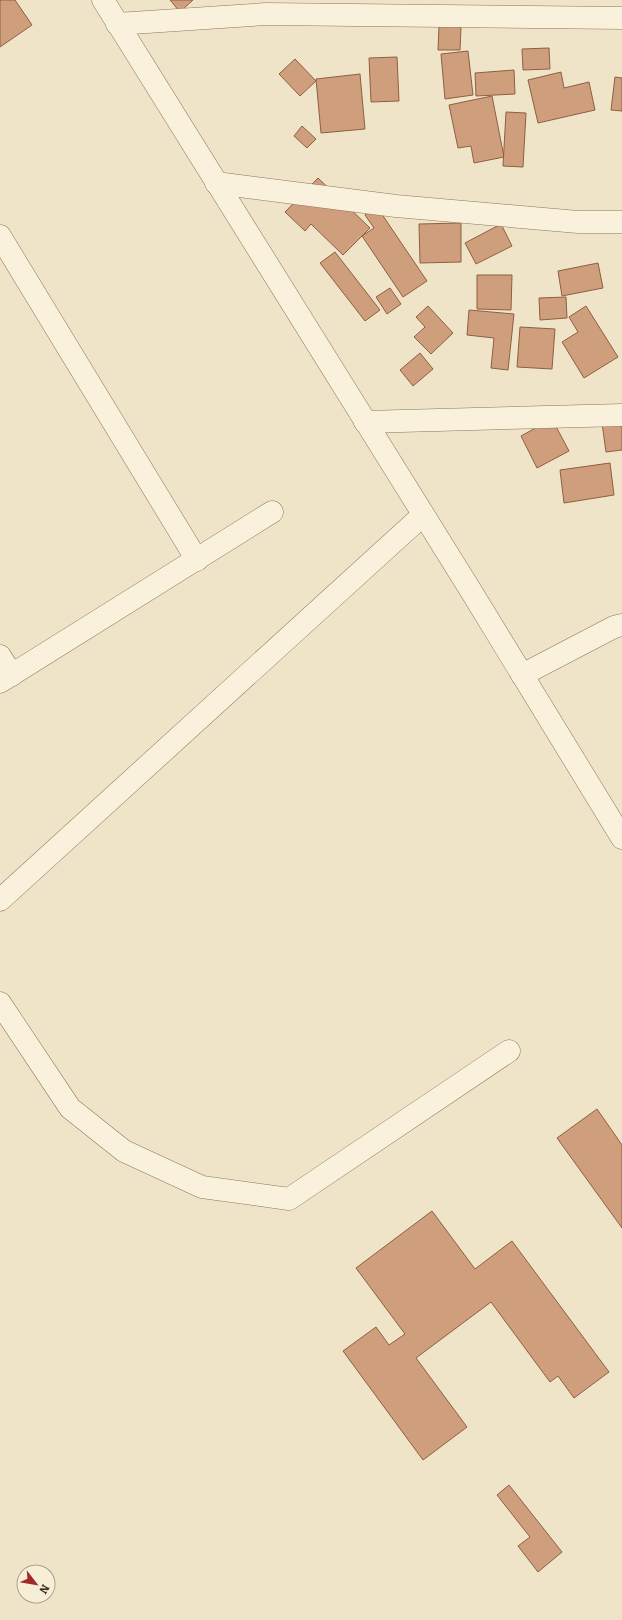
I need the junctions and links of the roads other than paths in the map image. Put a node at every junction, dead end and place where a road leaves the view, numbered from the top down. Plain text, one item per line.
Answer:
1 (103, 0) edge
2 (265, 7) edge
3 (622, 18) edge
4 (117, 24) junction
5 (216, 183) junction
6 (622, 222) edge
7 (0, 236) edge
8 (622, 415) edge
9 (365, 422) junction
10 (272, 512) dead end
11 (423, 515) junction
12 (197, 560) junction
13 (622, 625) edge
14 (0, 656) edge
15 (522, 675) junction
16 (6, 678) edge
17 (622, 838) edge
18 (0, 900) edge
19 (0, 1003) edge
20 (509, 1051) dead end

1 - 4 street
2 - 3 street
2 - 4 street
4 - 5 street
5 - 6 street
5 - 9 street
7 - 12 street
8 - 9 street
9 - 11 street
10 - 12 street
11 - 15 street
11 - 18 street
12 - 16 street
13 - 15 street
14 - 16 street
15 - 17 street
19 - 20 street

